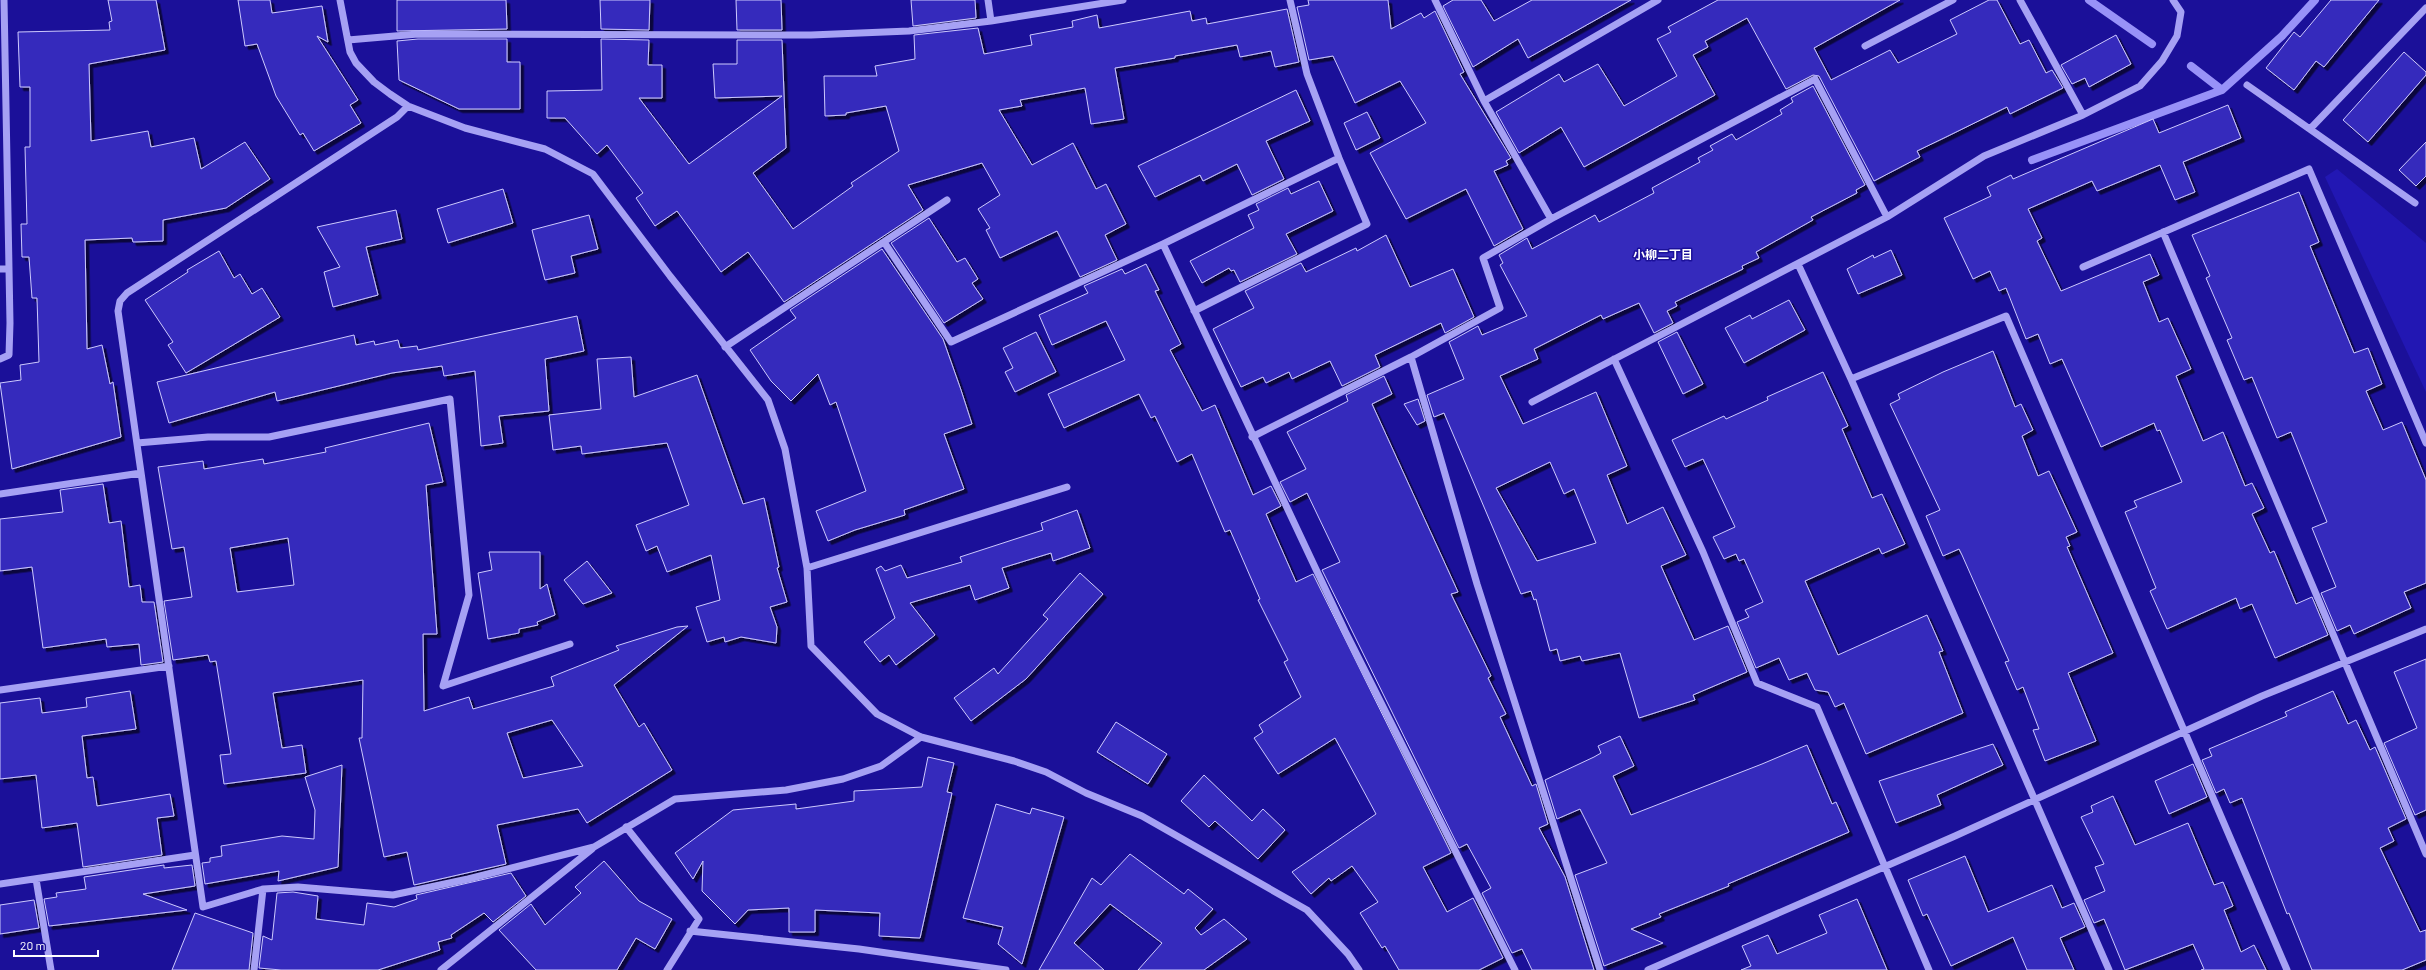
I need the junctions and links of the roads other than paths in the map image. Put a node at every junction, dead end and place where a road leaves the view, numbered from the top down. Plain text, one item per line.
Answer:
1 (4, 0) edge
2 (340, 0) edge
3 (988, 0) edge
4 (1123, 0) edge
5 (1290, 0) edge
6 (1435, 0) edge
7 (1658, 0) edge
8 (1953, 0) edge
9 (2020, 0) edge
10 (2174, 0) edge
11 (2426, 8) edge
12 (991, 22) junction
13 (348, 40) junction
14 (1865, 46) dead end
15 (2247, 85) dead end
16 (3, 98) edge
17 (1484, 101) junction
18 (408, 106) junction
19 (2083, 115) junction
20 (2310, 129) junction
21 (1339, 158) junction
22 (947, 200) dead end
23 (2415, 203) dead end
24 (1888, 217) junction
25 (1551, 219) junction
26 (2163, 232) junction
27 (884, 242) junction
28 (1163, 244) junction
29 (1798, 264) junction
30 (2083, 267) dead end
31 (0, 269) edge
32 (8, 269) junction
33 (1194, 311) junction
34 (725, 347) junction
35 (1411, 357) junction
36 (0, 359) edge
37 (1614, 359) junction
38 (1851, 379) junction
39 (1532, 402) dead end
40 (1252, 436) junction
41 (137, 443) junction
42 (2426, 443) edge
43 (141, 473) junction
44 (1067, 486) dead end
45 (0, 494) edge
46 (807, 568) junction
47 (2426, 629) edge
48 (570, 644) dead end
49 (2346, 662) junction
50 (169, 666) junction
51 (0, 690) edge
52 (2185, 731) junction
53 (921, 737) junction
54 (2034, 800) junction
55 (626, 827) junction
56 (594, 847) junction
57 (2426, 854) edge
58 (195, 855) junction
59 (1884, 867) junction
60 (36, 879) junction
61 (0, 884) edge
62 (263, 889) junction
63 (690, 932) junction
64 (51, 970) edge
65 (254, 970) edge
66 (441, 970) edge
67 (667, 970) edge
68 (1005, 970) edge
69 (1359, 970) edge
70 (1515, 970) edge
71 (1600, 970) edge
72 (1648, 970) edge
73 (1929, 970) edge
74 (2109, 970) edge
75 (2287, 970) edge

1 - 16 street
2 - 13 street
3 - 12 street
4 - 12 street
5 - 21 street
6 - 17 street
7 - 17 street
8 - 14 street
9 - 19 street
10 - 19 street
11 - 20 street
12 - 13 street
13 - 18 street
15 - 20 street
16 - 32 street
17 - 25 street
18 - 34 street
18 - 41 street
19 - 24 street
20 - 23 street
21 - 28 street
21 - 33 street
22 - 27 street
24 - 25 street
24 - 29 street
25 - 35 street
26 - 30 street
26 - 42 street
26 - 49 street
27 - 28 street
27 - 34 street
28 - 33 street
29 - 37 street
29 - 38 street
31 - 32 street
32 - 36 street
33 - 40 street
34 - 46 street
35 - 40 street
35 - 71 street
37 - 39 street
37 - 59 street
38 - 52 street
38 - 54 street
40 - 70 street
41 - 43 street
41 - 48 street
43 - 45 street
43 - 50 street
44 - 46 street
46 - 53 street
47 - 49 street
49 - 52 street
49 - 57 street
50 - 51 street
50 - 58 street
52 - 54 street
52 - 75 street
53 - 55 street
53 - 69 street
54 - 59 street
54 - 74 street
55 - 56 street
55 - 63 street
56 - 62 street
56 - 66 street
58 - 60 street
58 - 62 street
59 - 72 street
59 - 73 street
60 - 61 street
60 - 64 street
62 - 65 street
63 - 67 street
63 - 68 street

